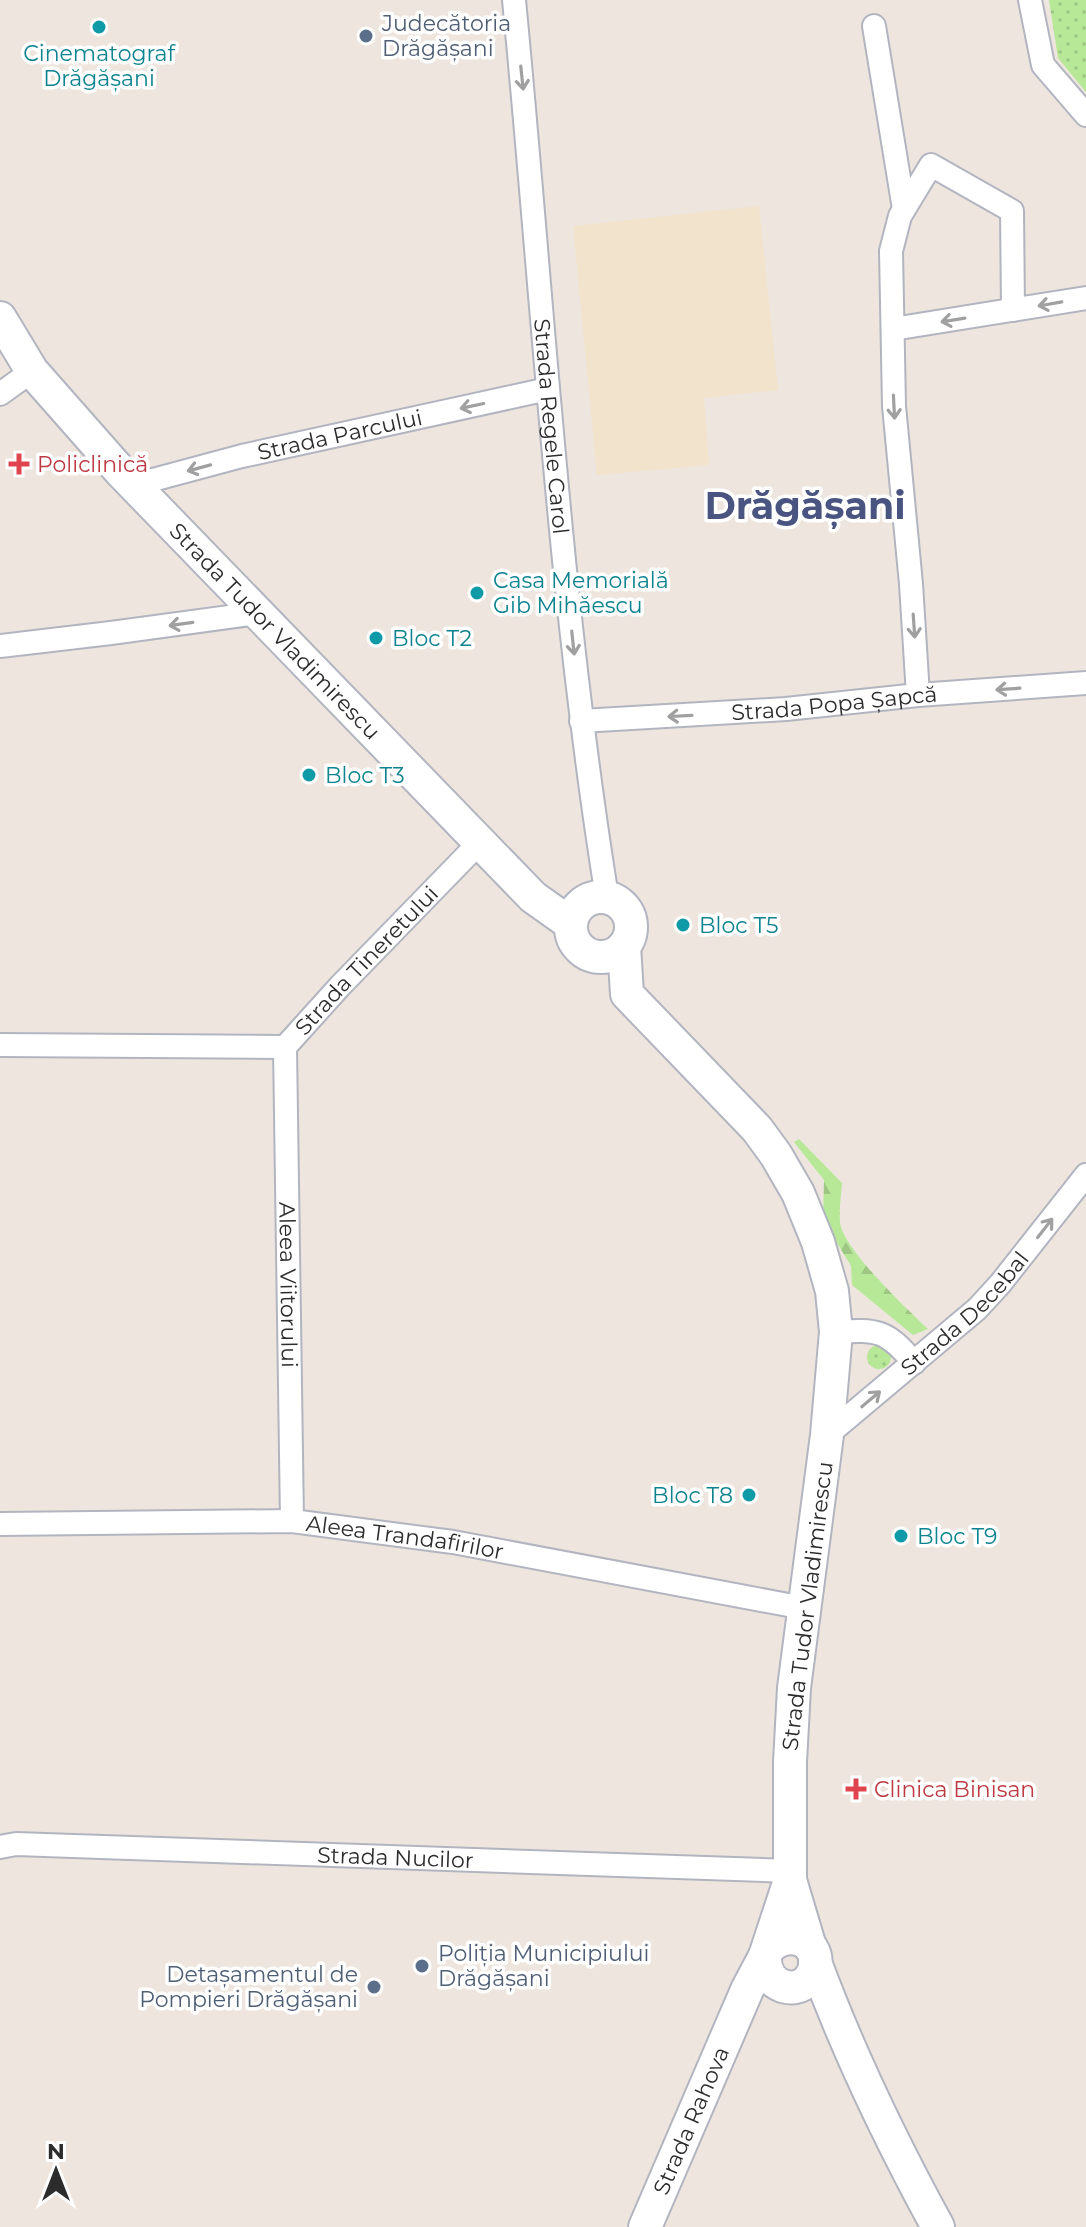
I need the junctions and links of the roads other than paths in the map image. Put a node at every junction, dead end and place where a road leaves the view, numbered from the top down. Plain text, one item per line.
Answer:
1 (514, 0) edge
2 (1031, 5) edge
3 (874, 26) dead end
4 (1086, 115) edge
5 (904, 209) junction
6 (1086, 298) edge
7 (1013, 310) junction
8 (0, 318) edge
9 (893, 329) junction
10 (32, 371) junction
11 (548, 389) junction
12 (0, 394) edge
13 (134, 485) junction
14 (258, 613) junction
15 (0, 646) edge
16 (1086, 683) edge
17 (918, 695) junction
18 (581, 721) junction
19 (480, 842) junction
20 (607, 897) junction
21 (571, 924) junction
22 (624, 946) junction
23 (591, 955) junction
24 (627, 994) junction
25 (0, 1045) edge
26 (285, 1047) junction
27 (1086, 1175) edge
28 (836, 1332) junction
29 (914, 1363) junction
30 (827, 1435) junction
31 (4, 1519) edge
32 (292, 1521) junction
33 (804, 1608) junction
34 (0, 1847) edge
35 (790, 1876) junction
36 (767, 1952) junction
37 (812, 1954) junction
38 (785, 1986) junction
39 (738, 2016) junction
40 (838, 2026) junction
41 (645, 2227) edge
42 (938, 2227) edge

1 -> 11 street, Strada Regele Carol
2 - 4 street
3 - 5 street
5 - 7 street
5 - 9 street
6 -> 7 street
7 -> 9 street
8 - 10 main road, Strada Tudor Vladimirescu
9 -> 17 street
10 - 12 street
10 - 13 main road, Strada Tudor Vladimirescu
11 -> 13 street, Strada Parcului
11 -> 18 street, Strada Regele Carol
13 - 14 main road, Strada Tudor Vladimirescu
14 -> 15 street
14 - 19 main road, Strada Tudor Vladimirescu
16 -> 17 street, Strada Popa Șapcă
17 -> 18 street, Strada Popa Șapcă
18 - 20 street, Strada Regele Carol
19 - 21 main road, Strada Tudor Vladimirescu
19 - 26 street, Strada Tineretului
20 - 21 main road
20 - 22 main road
21 - 23 main road, Strada Tudor Vladimirescu
22 - 23 main road
22 - 24 main road
23 - 24 main road, Strada Tudor Vladimirescu
24 - 28 main road, Strada Tudor Vladimirescu
25 - 26 street, Strada Tineretului
26 - 32 street, Aleea Viitorului
29 -> 27 street, Strada Decebal
28 - 29 street
28 - 30 main road, Strada Tudor Vladimirescu
30 -> 29 street, Strada Decebal
30 - 33 main road, Strada Tudor Vladimirescu
31 - 32 street, Aleea Trandafirilor
32 - 33 street, Aleea Trandafirilor
33 - 35 main road, Strada Tudor Vladimirescu
34 - 35 street, Strada Nucilor
35 - 36 main road, Strada Tudor Vladimirescu
35 - 37 main road, Strada Tudor Vladimirescu
36 - 37 main road
36 - 38 main road
36 - 39 main road, Strada Rahova
37 - 38 main road
37 - 40 main road, Strada Tudor Vladimirescu
38 - 39 main road, Strada Rahova
38 - 40 main road, Strada Tudor Vladimirescu
39 - 41 main road, Strada Rahova
40 - 42 main road, Strada Tudor Vladimirescu

